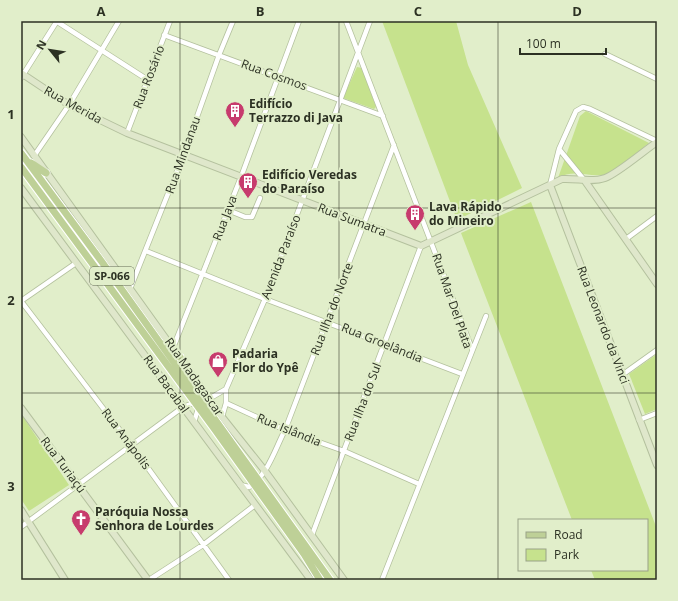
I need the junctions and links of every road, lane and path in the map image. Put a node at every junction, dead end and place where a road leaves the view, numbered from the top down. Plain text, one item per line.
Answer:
1 (57, 21) edge
2 (119, 21) edge
3 (170, 21) edge
4 (233, 21) edge
5 (299, 21) edge
6 (346, 21) edge
7 (370, 21) edge
8 (164, 35) junction
9 (101, 50) junction
10 (358, 51) junction
11 (605, 54) dead end
12 (219, 55) junction
13 (22, 75) edge
14 (657, 75) edge
15 (279, 76) junction
16 (650, 76) junction
17 (657, 79) edge
18 (148, 80) junction
19 (340, 100) junction
20 (69, 105) junction
21 (383, 116) junction
22 (127, 133) junction
23 (21, 137) edge
24 (657, 142) edge
25 (394, 145) junction
26 (559, 149) junction
27 (21, 152) edge
28 (34, 156) junction
29 (183, 156) junction
30 (26, 159) junction
31 (21, 167) edge
32 (46, 173) junction
33 (241, 177) junction
34 (585, 181) junction
35 (550, 185) junction
36 (21, 188) edge
37 (260, 198) dead end
38 (303, 200) junction
39 (228, 210) junction
40 (657, 216) edge
41 (364, 225) junction
42 (626, 239) junction
43 (431, 241) junction
44 (422, 246) junction
45 (146, 251) junction
46 (76, 263) junction
47 (203, 275) junction
48 (657, 284) edge
49 (130, 289) junction
50 (265, 299) junction
51 (21, 301) edge
52 (486, 316) dead end
53 (327, 321) junction
54 (159, 343) junction
55 (384, 345) junction
56 (174, 348) junction
57 (472, 349) junction
58 (657, 350) edge
59 (180, 357) junction
60 (462, 374) junction
61 (622, 374) junction
62 (226, 389) junction
63 (209, 399) junction
64 (226, 403) junction
65 (198, 404) junction
66 (183, 407) junction
67 (21, 408) edge
68 (657, 413) edge
69 (222, 417) junction
70 (639, 420) junction
71 (194, 422) junction
72 (284, 430) junction
73 (132, 446) junction
74 (344, 451) junction
75 (657, 465) edge
76 (265, 471) junction
77 (256, 482) junction
78 (78, 484) junction
79 (419, 484) junction
80 (240, 485) junction
81 (255, 505) junction
82 (21, 510) edge
83 (28, 522) junction
84 (21, 526) edge
85 (312, 535) junction
86 (203, 545) junction
87 (62, 579) edge
88 (149, 580) edge
89 (229, 580) edge
90 (311, 580) edge
91 (320, 580) edge
92 (330, 580) edge
93 (344, 580) edge
94 (382, 580) edge

1 - 9 street
1 - 13 street
2 - 9 street
3 - 8 street, Rua Rosário
4 - 12 street, Rua Mindanau
5 - 15 street, Rua Java
6 - 10 street, Rua Mar Del Plata
7 - 10 street, Avenida Paraíso
8 - 12 street, Rua Cosmos
8 - 18 street, Rua Rosário
9 - 18 street
9 - 20 street
10 - 19 street, Avenida Paraíso
10 - 21 street, Rua Mar Del Plata
11 - 16 street
12 - 15 street, Rua Cosmos
12 - 29 street, Rua Mindanau
13 - 20 street, Rua Merida
14 - 16 street
15 - 19 street, Rua Cosmos
15 - 33 street, Rua Java
16 - 17 street
18 - 22 street, Rua Rosário
19 - 21 street, Rua Cosmos
19 - 38 street, Avenida Paraíso
20 - 22 street, Rua Merida
20 - 28 street
21 - 25 street, Rua Mar Del Plata
22 - 29 street, Rua Sumatra
23 - 28 street, Rua Madagascar
24 - 26 street
24 - 34 street
25 - 41 street, Rua Ilha do Norte
25 - 43 street, Rua Mar Del Plata
26 - 34 street
26 - 35 street
27 - 30 main road, SP-066
28 - 32 street, Rua Madagascar
29 - 33 street, Rua Sumatra
29 - 45 street, Rua Mindanau
30 - 32 main road
30 - 54 main road, SP-066
31 - 65 main road, SP-066
32 - 49 street, Rua Madagascar
33 - 38 street, Rua Sumatra
33 - 39 street, Rua Java
34 - 35 street
34 - 42 street
35 - 43 street
35 - 61 street, Rua Leonardo da Vinci
36 - 46 street, Rua Bacabal
37 - 39 street
38 - 41 street, Rua Sumatra
38 - 50 street, Avenida Paraíso
39 - 47 street, Rua Java
40 - 42 street
41 - 44 street, Rua Sumatra
41 - 53 street, Rua Ilha do Norte
42 - 48 street
43 - 44 street
43 - 57 street, Rua Mar Del Plata
44 - 55 street, Rua Ilha do Sul
45 - 47 street, Rua Groelândia
45 - 49 street, Rua Mindanau
46 - 51 street
46 - 66 street, Rua Bacabal
47 - 50 street, Rua Groelândia
47 - 56 street, Rua Java
49 - 56 street, Rua Madagascar
50 - 53 street, Rua Groelândia
50 - 62 street, Avenida Paraíso
51 - 73 street, Rua Anápolis
52 - 57 street
53 - 55 street, Rua Groelândia
53 - 72 street, Rua Ilha do Norte
54 - 59 main road
54 - 65 main road, SP-066
55 - 60 street, Rua Groelândia
55 - 74 street, Rua Ilha do Sul
56 - 59 street, Rua Madagascar
57 - 60 street, Rua Mar Del Plata
58 - 61 street
59 - 63 street, Rua Madagascar
60 - 79 street, Rua Mar Del Plata
61 - 70 street, Rua Leonardo da Vinci
62 - 63 street
62 - 64 street, Avenida Paraíso
63 - 65 street
63 - 69 street, Rua Madagascar
64 - 69 street, Avenida Paraíso
64 - 72 street, Rua Islândia
65 - 66 street
65 - 71 street
65 - 77 main road, SP-066
66 - 71 street, Rua Bacabal
66 - 73 street
67 - 78 street, Rua Turiaçú
68 - 70 street
69 - 76 street, Rua Madagascar
70 - 75 street, Rua Leonardo da Vinci
71 - 80 street, Rua Bacabal
72 - 74 street, Rua Islândia
72 - 76 street, Rua Ilha do Norte
73 - 78 street
73 - 86 street, Rua Anápolis
74 - 79 street, Rua Islândia
74 - 85 street, Rua Ilha do Sul
76 - 77 street, Rua Ilha do Norte
76 - 85 street, Rua Madagascar
77 - 80 street
77 - 91 main road, SP-066
77 - 92 main road, SP-066
78 - 83 street
78 - 88 street, Rua Turiaçú
79 - 94 street, Rua Mar Del Plata
80 - 81 street, Rua Bacabal
81 - 86 street
81 - 90 street, Rua Bacabal
82 - 83 street
83 - 84 street
83 - 87 street
85 - 93 street, Rua Madagascar
86 - 88 street
86 - 89 street, Rua Anápolis

